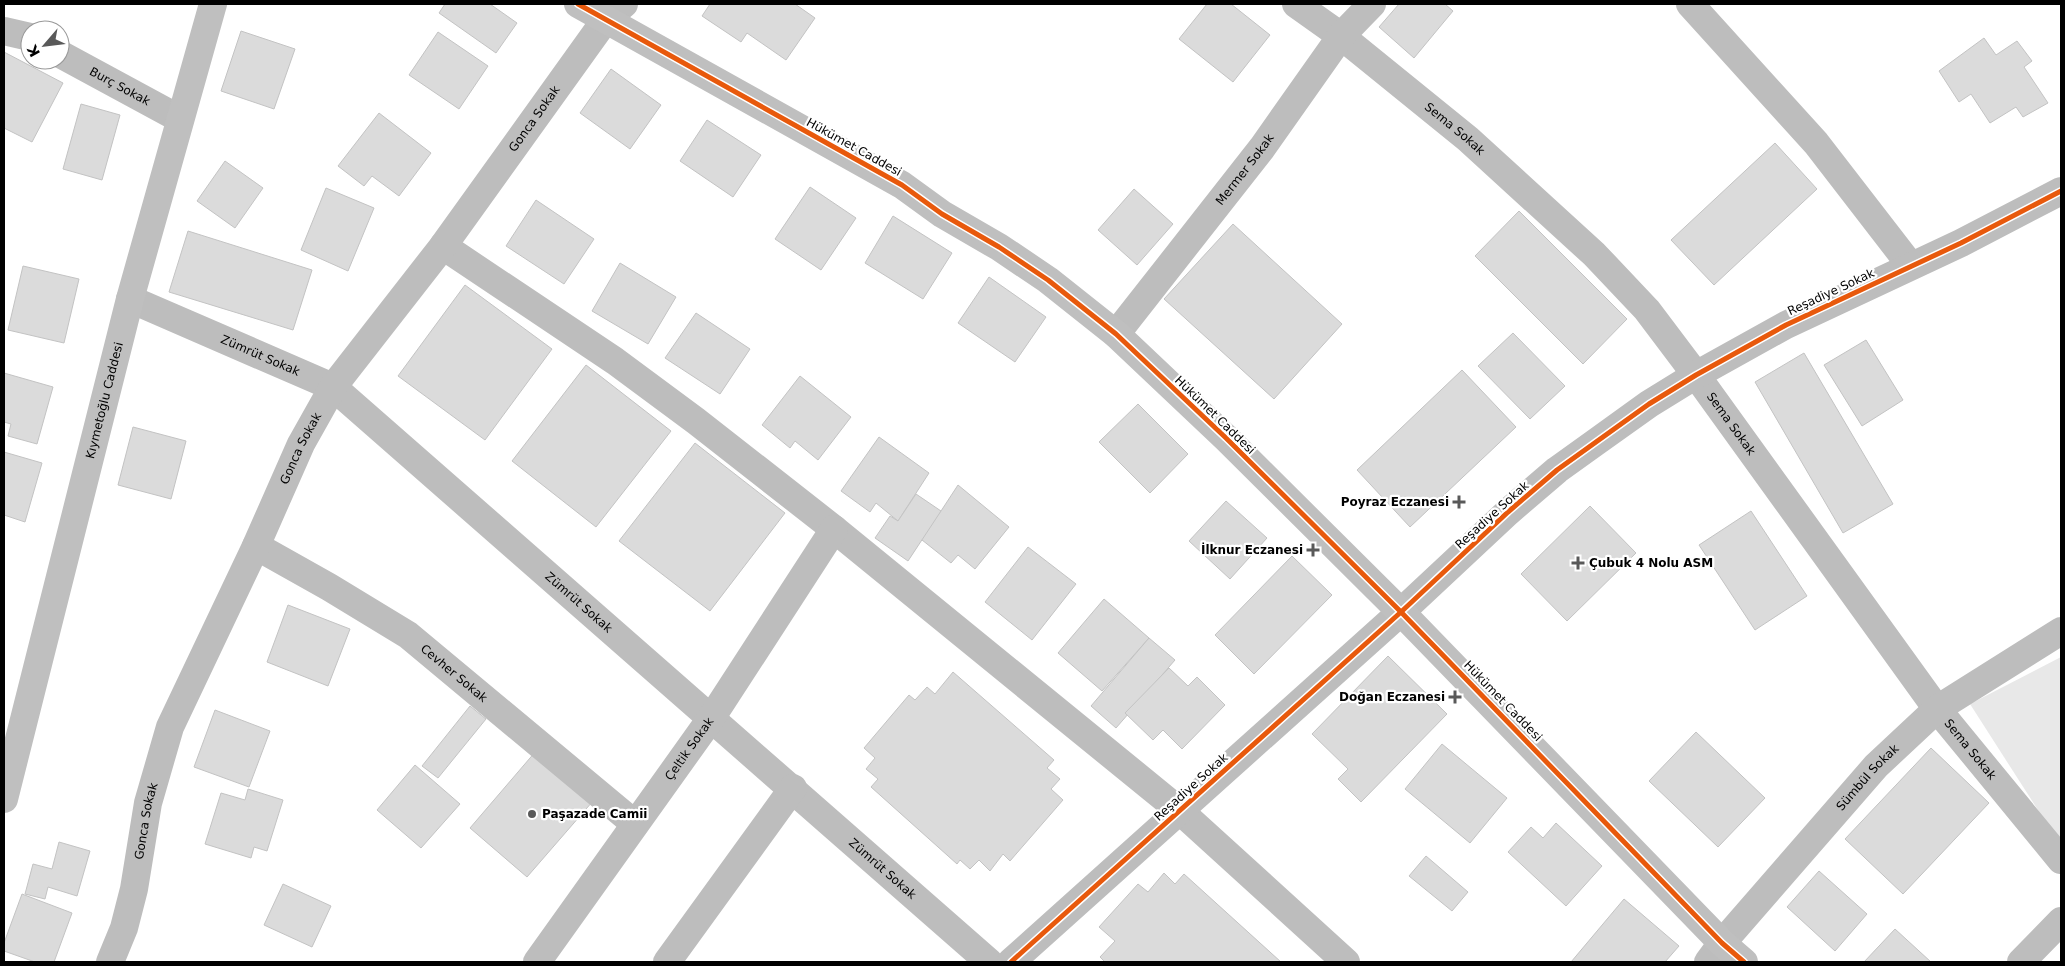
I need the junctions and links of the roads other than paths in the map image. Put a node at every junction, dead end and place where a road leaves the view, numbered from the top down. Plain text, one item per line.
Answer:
1 (213, 4) edge
2 (578, 4) edge
3 (1296, 4) edge
4 (1372, 4) edge
5 (1690, 4) edge
6 (615, 12) edge
7 (4, 30) edge
8 (20, 35) edge
9 (1341, 36) junction
10 (70, 59) edge
11 (180, 119) junction
12 (2061, 190) edge
13 (443, 246) junction
14 (1911, 266) junction
15 (130, 299) junction
16 (1116, 334) junction
17 (1696, 375) junction
18 (333, 387) junction
19 (834, 529) junction
20 (256, 546) junction
21 (1401, 612) junction
22 (2061, 631) edge
23 (1937, 710) junction
24 (712, 717) junction
25 (9, 756) edge
26 (793, 788) junction
27 (4, 799) edge
28 (1180, 811) junction
29 (635, 824) junction
30 (2061, 860) edge
31 (2061, 921) edge
32 (1715, 953) edge
33 (110, 962) edge
34 (536, 962) edge
35 (667, 962) edge
36 (989, 962) edge
37 (1011, 962) edge
38 (1346, 962) edge
39 (1744, 962) edge
40 (2021, 962) edge

1 - 11 street, Kıymetoğlu Caddesi
2 - 6 street, Hükümet Caddesi
3 - 9 street, Sema Sokak
4 - 9 street, Mermer Sokak
5 - 14 street
6 - 13 street, Gonca Sokak
6 - 16 street, Hükümet Caddesi
7 - 8 street
9 - 16 street, Mermer Sokak
9 - 17 street, Sema Sokak
10 - 11 street, Burç Sokak
11 - 15 street, Kıymetoğlu Caddesi
12 - 14 street, Reşadiye Sokak
13 - 18 street, Gonca Sokak
13 - 19 street
14 - 17 street, Reşadiye Sokak
15 - 18 street, Zümrüt Sokak
15 - 25 street, Kıymetoğlu Caddesi
16 - 21 street, Hükümet Caddesi
17 - 21 street, Reşadiye Sokak
17 - 23 street, Sema Sokak
18 - 20 street, Gonca Sokak
18 - 24 street, Zümrüt Sokak
19 - 24 street, Çeltik Sokak
19 - 28 street
20 - 29 street, Cevher Sokak
20 - 33 street, Gonca Sokak
21 - 28 street, Reşadiye Sokak
21 - 32 street, Hükümet Caddesi
22 - 23 street, Sümbül Sokak
23 - 30 street, Sema Sokak
23 - 32 street, Sümbül Sokak
24 - 26 street, Zümrüt Sokak
24 - 29 street, Çeltik Sokak
25 - 27 street, Kıymetoğlu Caddesi
26 - 35 street
26 - 36 street, Zümrüt Sokak
28 - 37 street, Reşadiye Sokak
28 - 38 street
29 - 34 street, Çeltik Sokak
31 - 40 street
32 - 39 street, Hükümet Caddesi

